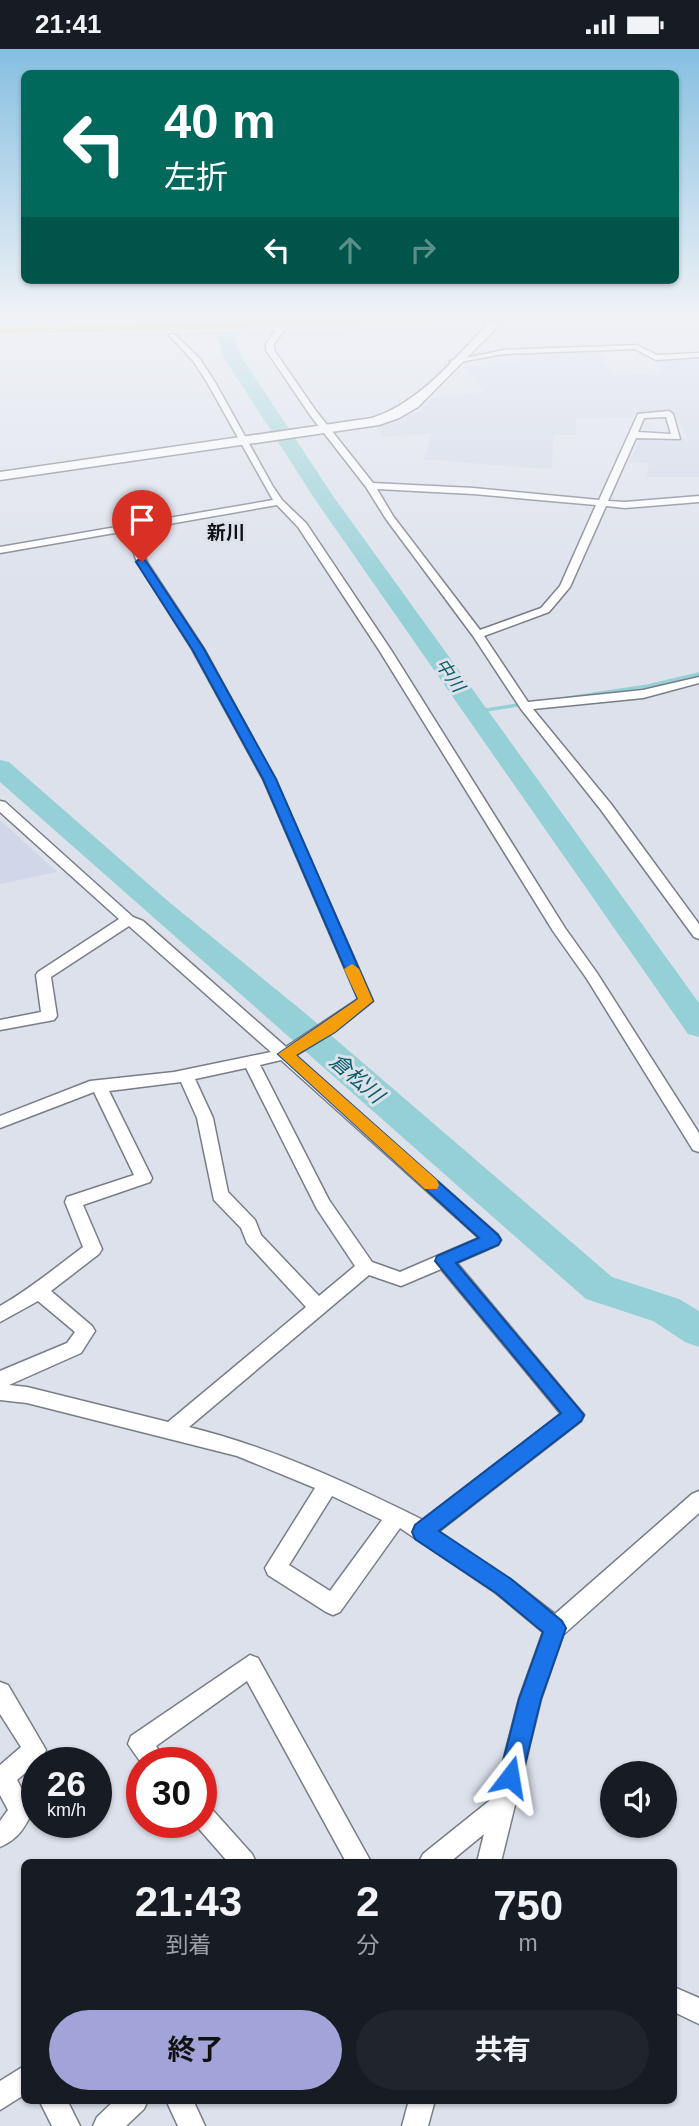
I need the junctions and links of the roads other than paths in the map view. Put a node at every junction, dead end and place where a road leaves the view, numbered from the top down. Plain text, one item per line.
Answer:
1 (232, 412) edge
2 (312, 412) edge
3 (401, 412) edge
4 (325, 431) junction
5 (634, 435) junction
6 (251, 440) junction
7 (0, 476) edge
8 (370, 486) junction
9 (699, 499) edge
10 (279, 502) junction
11 (603, 504) junction
12 (130, 529) junction
13 (0, 549) edge
14 (478, 635) junction
15 (699, 680) edge
16 (525, 706) junction
17 (0, 805) edge
18 (128, 920) junction
19 (699, 934) edge
20 (0, 1025) edge
21 (325, 1031) joint
22 (289, 1052) junction
23 (251, 1062) junction
24 (186, 1076) junction
25 (99, 1086) junction
26 (0, 1122) edge
27 (699, 1146) edge
28 (444, 1261) junction
29 (366, 1267) junction
30 (37, 1289) junction
31 (318, 1307) junction
32 (0, 1315) edge
33 (1, 1390) edge
34 (172, 1430) junction
35 (328, 1484) junction
36 (699, 1500) edge
37 (396, 1517) junction
38 (423, 1532) junction
39 (555, 1628) junction
40 (0, 1693) edge
41 (142, 1747) edge
42 (503, 1804) junction
43 (217, 1832) edge
44 (0, 1835) edge
45 (241, 1859) edge
46 (357, 1859) edge
47 (435, 1859) edge
48 (490, 1859) edge
49 (677, 2001) edge
50 (699, 2011) edge
51 (21, 2081) edge
52 (0, 2098) edge
53 (54, 2104) edge
54 (131, 2104) edge
55 (181, 2104) edge
56 (421, 2104) edge
57 (67, 2126) edge
58 (106, 2126) edge
59 (192, 2126) edge
60 (415, 2126) edge

1 - 6 street
2 - 4 street
3 - 4 main road
4 - 6 main road
4 - 8 street
5 - 5 street
5 - 11 street
6 - 7 main road
6 - 10 street
8 - 11 street
8 - 14 street
9 - 11 street
10 - 12 street
10 - 27 street
11 - 14 street
12 - 13 street
12 - 21 street
14 - 16 street
15 - 16 street
16 - 19 street
17 - 18 street
18 - 20 street
18 - 22 street
21 - 22 street
22 - 23 street
22 - 28 street
23 - 24 street
23 - 29 street
24 - 25 street
24 - 31 street
25 - 26 street
25 - 30 street
28 - 29 street
28 - 38 street
29 - 31 street
30 - 32 street
30 - 33 street
31 - 34 street
33 - 34 street
34 - 35 street
35 - 37 street
35 - 37 street
36 - 39 street
37 - 38 street
38 - 39 street
39 - 42 street
40 - 44 street
41 - 46 street
42 - 47 street
42 - 48 street
43 - 45 street
49 - 50 street
51 - 52 street
53 - 57 street
54 - 58 street
55 - 59 street
56 - 60 street

